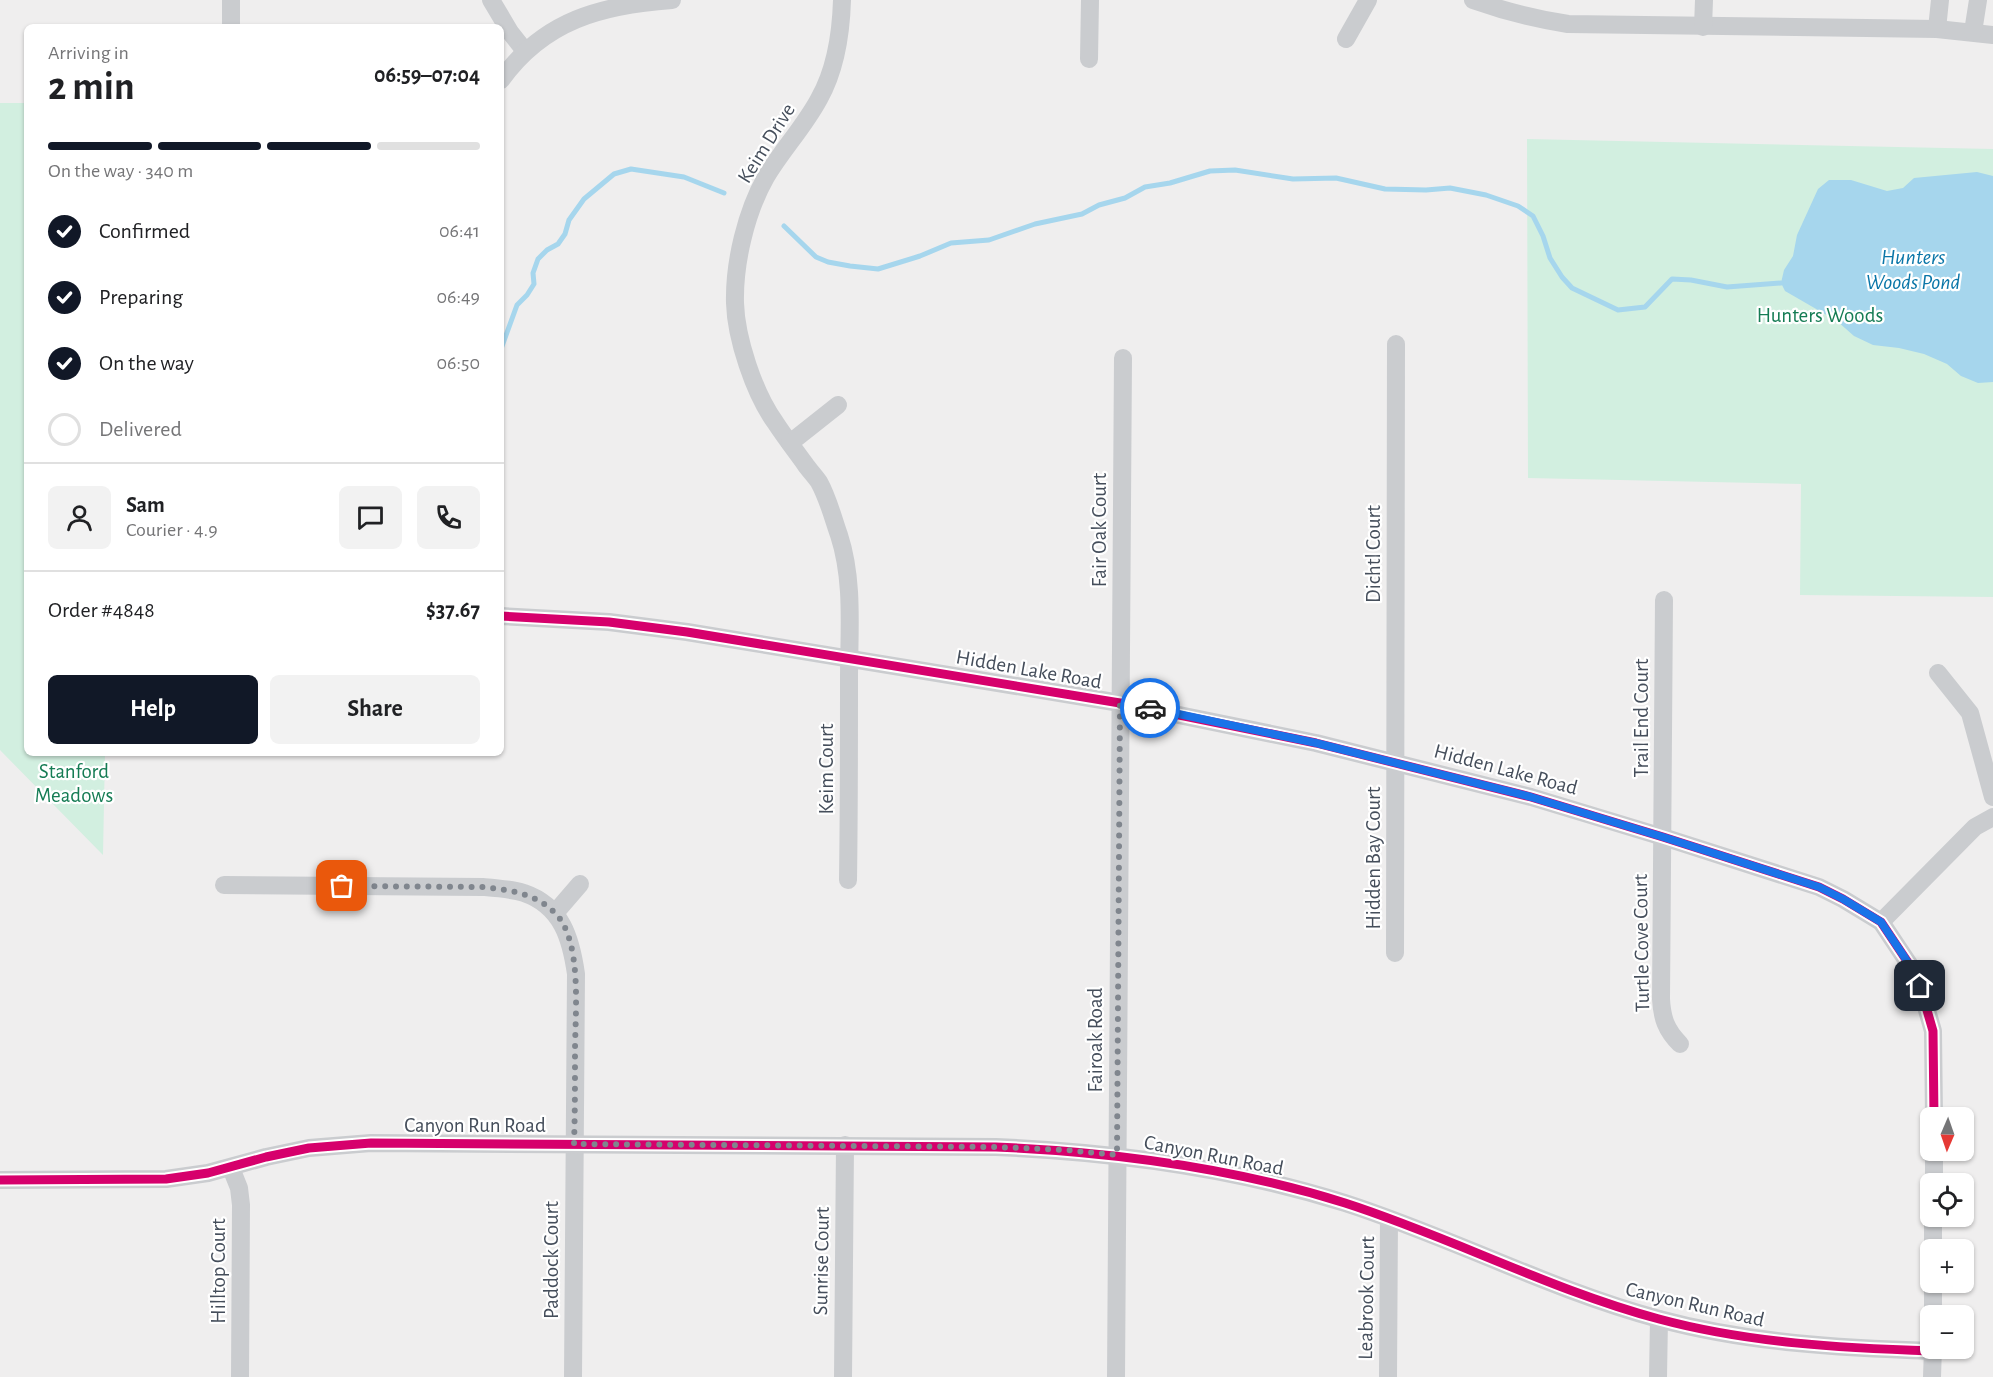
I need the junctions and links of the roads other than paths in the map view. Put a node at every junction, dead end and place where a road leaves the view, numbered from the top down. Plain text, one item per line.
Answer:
1 (231, 0) edge
2 (491, 0) edge
3 (672, 0) edge
4 (842, 0) edge
5 (1090, 0) edge
6 (1368, 0) edge
7 (1473, 0) edge
8 (1704, 0) edge
9 (1940, 0) edge
10 (1978, 0) edge
11 (231, 24) edge
12 (1703, 27) junction
13 (1936, 28) junction
14 (1973, 32) junction
15 (1993, 35) edge
16 (1346, 39) dead end
17 (525, 51) junction
18 (1089, 59) dead end
19 (504, 76) edge
20 (1396, 344) dead end
21 (1123, 358) dead end
22 (838, 405) dead end
23 (790, 443) junction
24 (1664, 600) dead end
25 (504, 616) edge
26 (849, 657) junction
27 (1938, 673) dead end
28 (1120, 703) junction
29 (1395, 763) junction
30 (1993, 797) edge
31 (1993, 816) edge
32 (1663, 837) junction
33 (849, 880) dead end
34 (580, 884) dead end
35 (224, 885) dead end
36 (555, 913) junction
37 (1881, 922) junction
38 (1395, 953) dead end
39 (1680, 1044) dead end
40 (1934, 1107) edge
41 (574, 1144) junction
42 (845, 1145) junction
43 (1117, 1155) junction
44 (231, 1168) junction
45 (0, 1180) edge
46 (1389, 1219) junction
47 (1659, 1319) junction
48 (1920, 1350) edge
49 (1933, 1359) edge
50 (240, 1377) edge
51 (573, 1377) edge
52 (843, 1377) edge
53 (1116, 1377) edge
54 (1388, 1377) edge
55 (1658, 1377) edge
56 (1932, 1377) edge

1 - 11 street
2 - 17 street
3 - 17 street
4 - 23 street, Keim Drive
5 - 18 street
6 - 16 street
7 - 12 street
8 - 12 street
9 - 13 street
10 - 14 street
12 - 13 street
13 - 14 street
14 - 15 street
17 - 19 street
20 - 29 street, Dichtl Court
21 - 28 street, Fair Oak Court
22 - 23 street
23 - 26 street, Keim Drive
24 - 32 street, Trail End Court
25 - 26 street, Hidden Lake Road
26 - 28 street, Hidden Lake Road
26 - 33 street, Keim Court
27 - 30 street
28 - 29 street, Hidden Lake Road
28 - 43 street, Fairoak Road
29 - 32 street, Hidden Lake Road
29 - 38 street, Hidden Bay Court
31 - 37 street
32 - 37 street, Hidden Lake Road
32 - 39 street, Turtle Cove Court
34 - 36 street
35 - 36 street
36 - 41 street, Paddock Court
37 - 40 street
41 - 42 street, Canyon Run Road
41 - 44 street, Canyon Run Road
41 - 51 street, Paddock Court
42 - 43 street, Canyon Run Road
42 - 52 street, Sunrise Court
43 - 46 street, Canyon Run Road
43 - 53 street, Fairoak Road
44 - 45 street, Canyon Run Road
44 - 50 street, Hilltop Court
46 - 47 street, Canyon Run Road
46 - 54 street, Leabrook Court
47 - 48 street, Canyon Run Road
47 - 55 street
49 - 56 street

